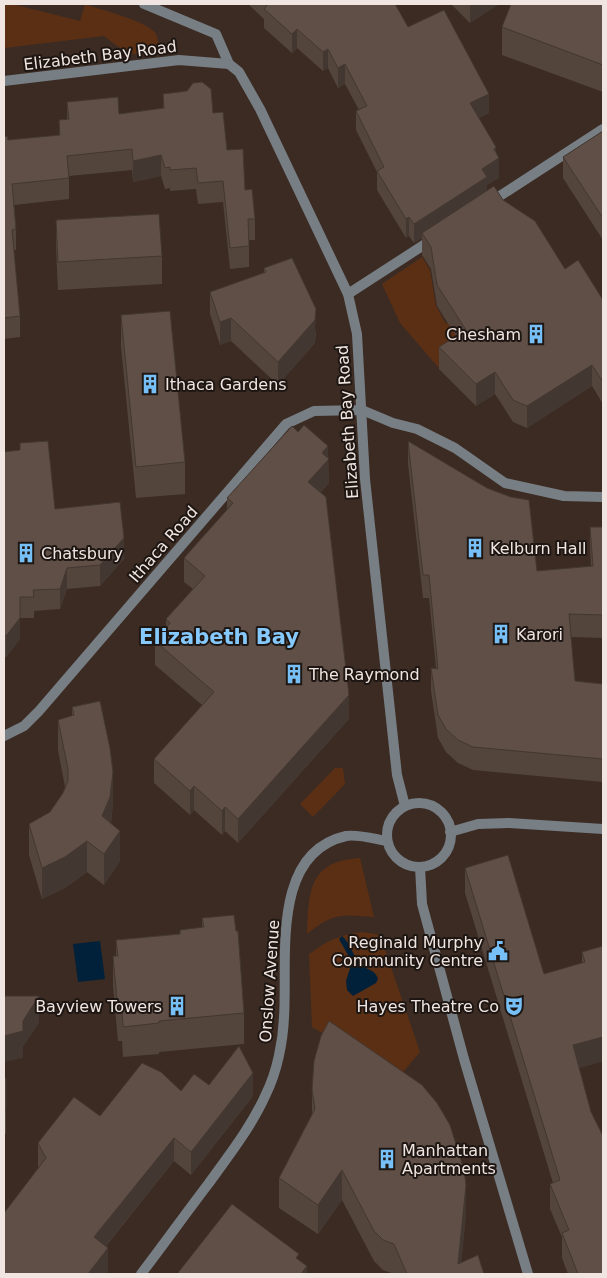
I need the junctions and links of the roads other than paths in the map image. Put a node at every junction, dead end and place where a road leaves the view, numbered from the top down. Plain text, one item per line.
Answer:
1 (144, 4) edge
2 (229, 64) junction
3 (4, 82) edge
4 (603, 129) edge
5 (476, 211) edge
6 (444, 232) edge
7 (348, 294) junction
8 (362, 410) junction
9 (603, 497) edge
10 (4, 736) edge
11 (405, 806) junction
12 (603, 829) edge
13 (450, 832) junction
14 (387, 841) junction
15 (420, 867) junction
16 (141, 1274) edge
17 (528, 1274) edge

1 - 2 street, Elizabeth Bay Road
2 - 3 street, Elizabeth Bay Road
2 - 7 street, Elizabeth Bay Road
4 - 5 street
6 - 7 street
7 - 8 street, Elizabeth Bay Road
8 - 9 street
8 - 10 street, Ithaca Road
8 - 11 street, Elizabeth Bay Road
11 - 13 street
11 - 14 street
12 - 13 street
13 - 15 street
14 - 15 street
14 - 16 street, Onslow Avenue
15 - 17 street

